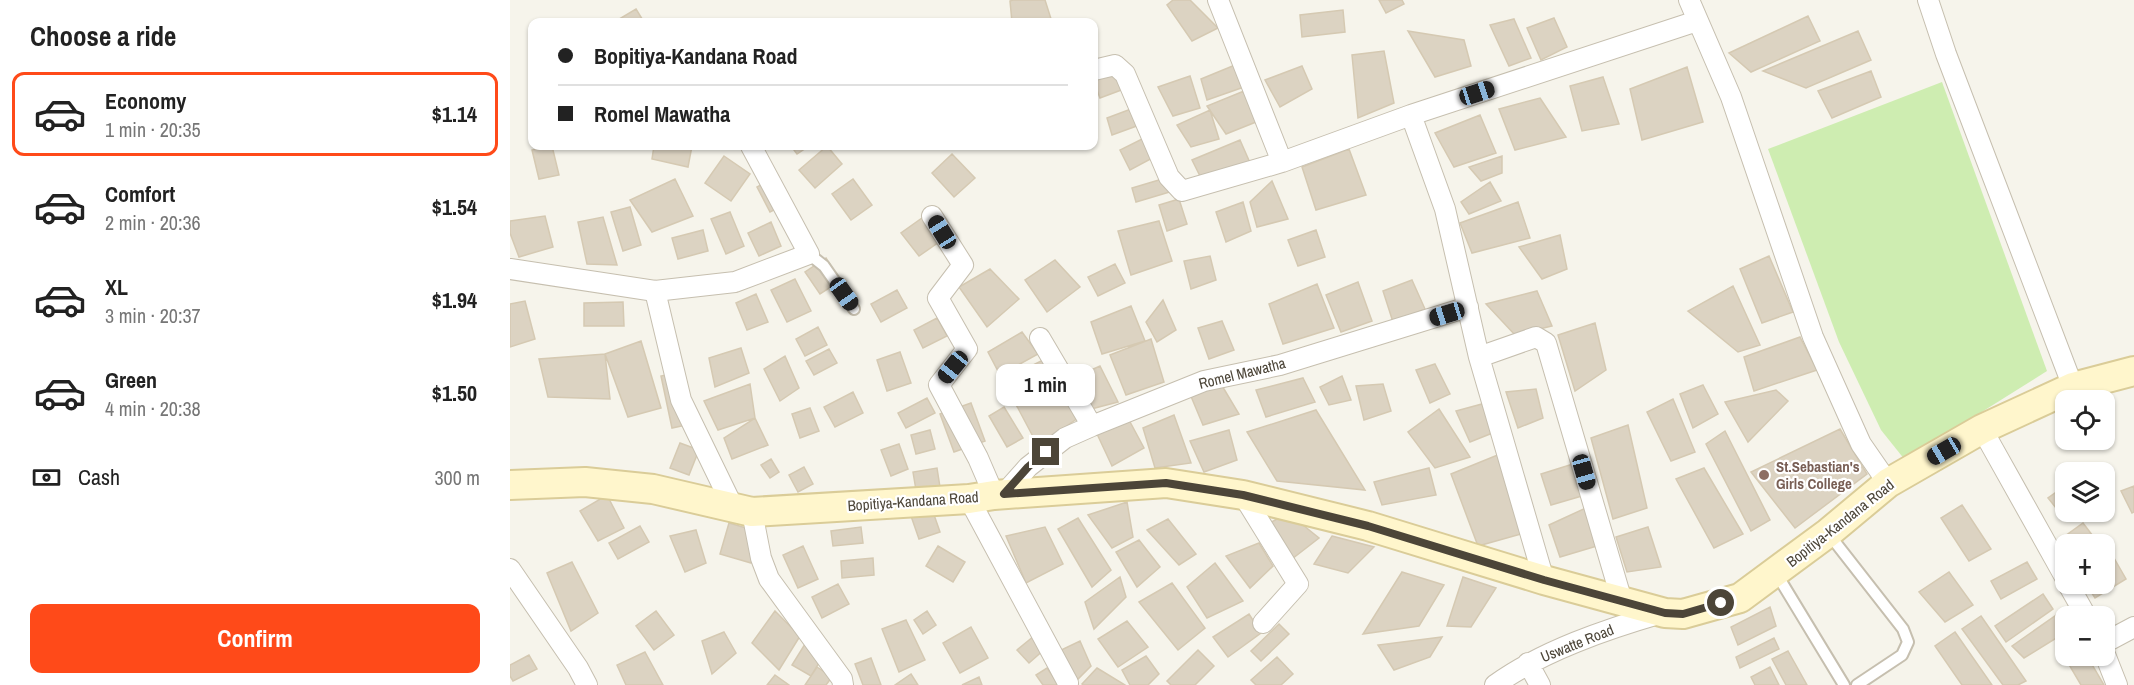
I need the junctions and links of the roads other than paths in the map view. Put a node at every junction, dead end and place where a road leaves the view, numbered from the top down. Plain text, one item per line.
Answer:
1 (1218, 0) edge
2 (1689, 0) edge
3 (1928, 0) edge
4 (1697, 21) junction
5 (1098, 69) edge
6 (1411, 115) junction
7 (753, 150) edge
8 (1282, 162) junction
9 (932, 216) dead end
10 (809, 254) junction
11 (510, 269) edge
12 (655, 291) junction
13 (1468, 307) junction
14 (854, 309) dead end
15 (1040, 338) dead end
16 (1479, 357) junction
17 (2134, 371) edge
18 (2073, 387) junction
19 (1092, 426) junction
20 (1982, 429) junction
21 (1888, 483) junction
22 (510, 485) edge
23 (1243, 495) junction
24 (989, 496) junction
25 (743, 511) junction
26 (1828, 533) junction
27 (2055, 559) edge
28 (510, 569) edge
29 (1776, 573) junction
30 (1544, 580) junction
31 (1622, 601) junction
32 (1665, 613) junction
33 (1263, 623) dead end
34 (2134, 627) edge
35 (2115, 637) edge
36 (1528, 663) junction
37 (2110, 666) edge
38 (1068, 682) dead end
39 (587, 685) edge
40 (843, 685) edge
41 (1495, 685) edge
42 (1540, 685) edge
43 (1844, 685) edge
44 (1857, 685) edge
45 (2117, 685) edge

1 - 8 street
2 - 4 street
3 - 18 street
4 - 6 street
4 - 21 street
5 - 8 street
6 - 8 street
6 - 13 street
7 - 10 street
9 - 24 street
10 - 12 street
10 - 14 lane
11 - 12 street
12 - 25 street
13 - 16 street
13 - 19 street, Romel Mawatha
15 - 19 street
16 - 30 street
16 - 31 street
17 - 18 street, Bopitiya-Kandana Road
18 - 20 street, Bopitiya-Kandana Road
19 - 24 street, Romel Mawatha
20 - 21 street, Bopitiya-Kandana Road
20 - 27 street
21 - 26 street, Bopitiya-Kandana Road
22 - 25 street, Bopitiya-Kandana Road
23 - 24 street, Bopitiya-Kandana Road
23 - 30 street, Bopitiya-Kandana Road
23 - 33 street
24 - 25 street, Bopitiya-Kandana Road
24 - 38 street
25 - 40 street
26 - 29 street, Bopitiya-Kandana Road
26 - 44 lane
28 - 39 street
29 - 32 street, Bopitiya-Kandana Road
29 - 43 lane
30 - 31 street, Bopitiya-Kandana Road
31 - 32 street, Bopitiya-Kandana Road
32 - 36 street, Uswatte Road
34 - 35 street
36 - 41 street, Uswatte Road
36 - 42 street
37 - 45 street

